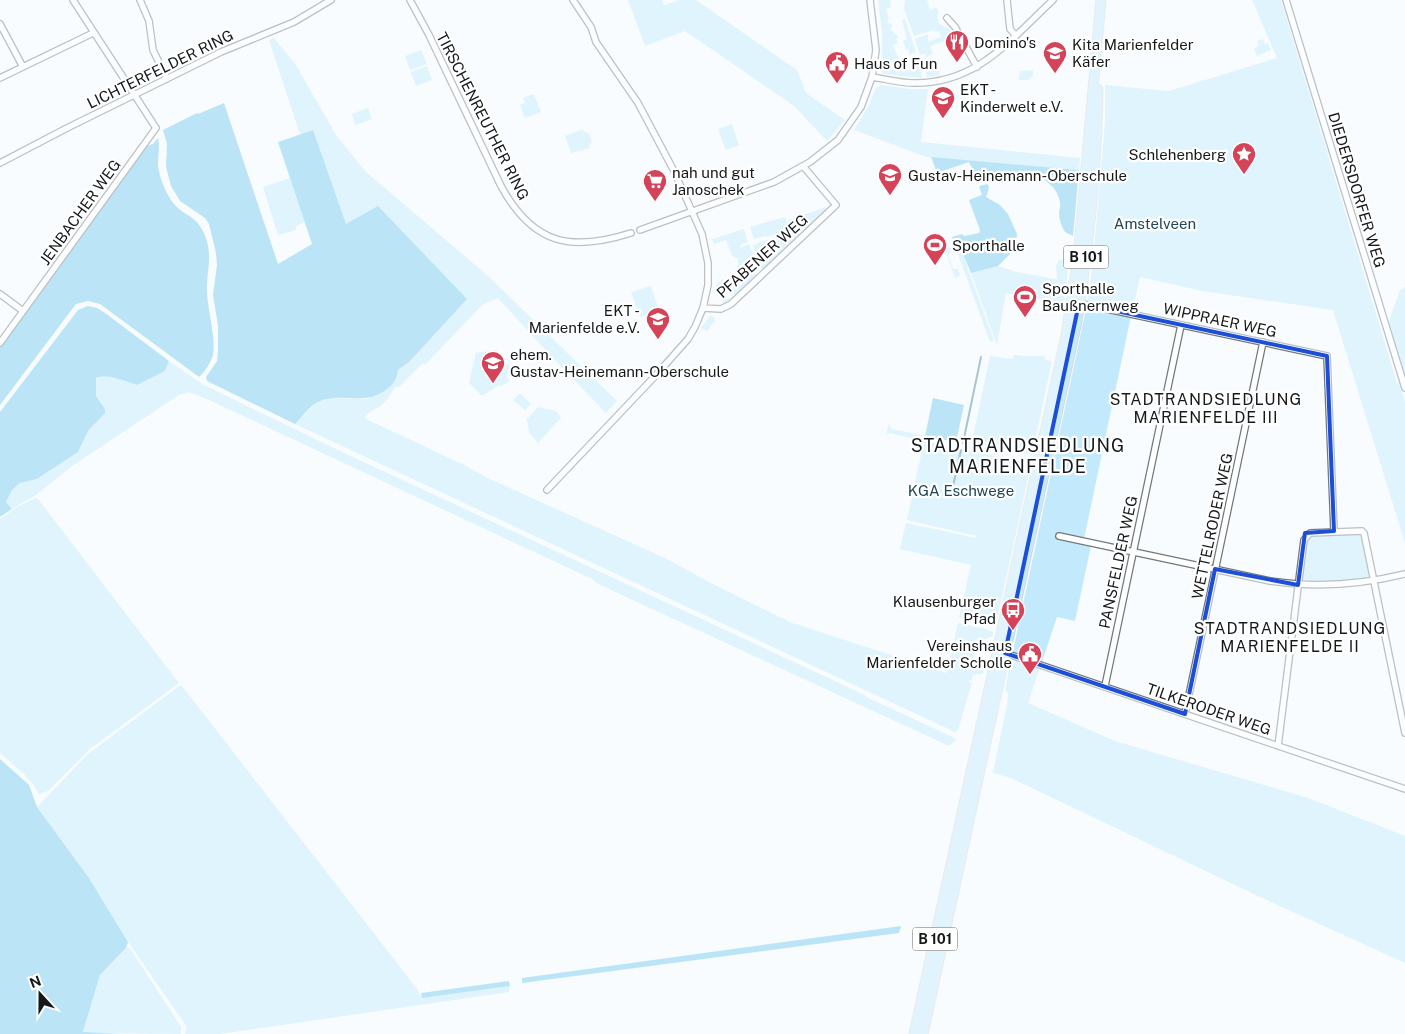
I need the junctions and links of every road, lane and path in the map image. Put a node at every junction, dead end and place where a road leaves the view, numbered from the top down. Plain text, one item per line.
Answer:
1 (73, 0) edge
2 (140, 0) edge
3 (331, 0) edge
4 (410, 0) edge
5 (573, 0) edge
6 (870, 0) edge
7 (1007, 0) edge
8 (1053, 0) edge
9 (1101, 0) edge
10 (1106, 0) edge
11 (1286, 0) edge
12 (947, 18) dead end
13 (0, 24) edge
14 (93, 32) junction
15 (1016, 36) junction
16 (23, 67) junction
17 (977, 67) junction
18 (872, 77) junction
19 (0, 78) edge
20 (166, 79) junction
21 (134, 95) junction
22 (0, 162) edge
23 (803, 166) junction
24 (692, 211) junction
25 (640, 230) dead end
26 (631, 233) dead end
27 (0, 294) edge
28 (1080, 303) junction
29 (703, 308) junction
30 (23, 311) junction
31 (1181, 325) junction
32 (0, 342) edge
33 (1264, 342) junction
34 (1405, 388) edge
35 (547, 490) dead end
36 (1334, 532) junction
37 (1059, 536) dead end
38 (1133, 552) junction
39 (1215, 570) junction
40 (1405, 574) edge
41 (1374, 582) junction
42 (1298, 585) junction
43 (1005, 652) junction
44 (1105, 686) junction
45 (992, 697) junction
46 (1185, 714) junction
47 (1405, 733) edge
48 (1278, 746) junction
49 (1405, 790) edge
50 (914, 1034) edge
51 (923, 1034) edge

1 - 14 street
2 - 20 street
3 - 20 street, LICHTERFELDER RING
4 - 26 street, TIRSCHENREUTHER RING
5 - 24 street
6 - 18 street
7 - 15 street
8 - 15 street
9 - 45 main road, B 101
10 - 28 main road, B 101
11 - 34 street, DIEDERSDORFER WEG
12 - 17 street
13 - 16 street
14 - 16 street
14 - 21 street
15 - 17 street
16 - 19 street
17 - 18 street
18 - 23 street
20 - 21 street, LICHTERFELDER RING
21 - 22 street, LICHTERFELDER RING
21 - 30 street, JENBACHER WEG
23 - 24 street
23 - 29 street, PFABENER WEG
24 - 25 street
24 - 29 street
27 - 30 street
28 - 31 street, WIPPRAER WEG
28 - 43 main road, B 101
29 - 35 street
30 - 32 street, JENBACHER WEG
31 - 33 street, WIPPRAER WEG
31 - 38 street, PANSFELDER WEG
33 - 36 street, WIPPRAER WEG
33 - 39 street, WETTELRODER WEG
36 - 41 street
36 - 42 street
37 - 38 street
38 - 39 street
38 - 44 street, PANSFELDER WEG
39 - 42 street
39 - 46 street, WETTELRODER WEG
40 - 41 street
41 - 42 street
41 - 47 street
42 - 48 street
43 - 44 street, TILKERODER WEG
43 - 45 main road, B 101
44 - 46 street, TILKERODER WEG
45 - 50 main road, B 101
45 - 51 main road, B 101
46 - 48 street, TILKERODER WEG
48 - 49 street, TILKERODER WEG

